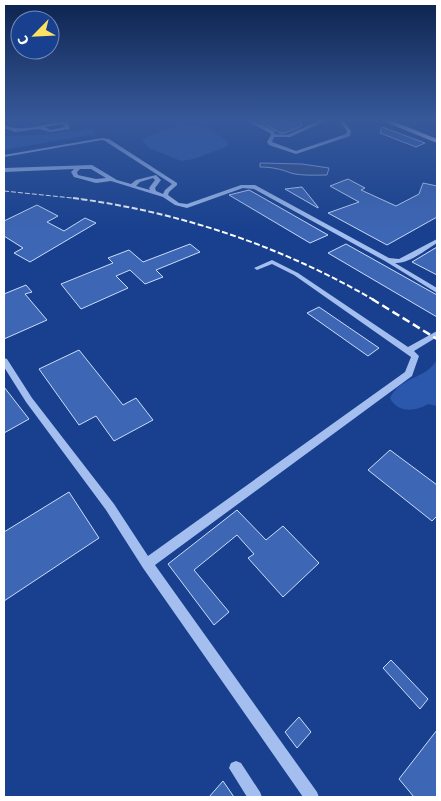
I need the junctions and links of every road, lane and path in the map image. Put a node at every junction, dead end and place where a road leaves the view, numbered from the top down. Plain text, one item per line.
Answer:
1 (132, 156) edge
2 (79, 167) junction
3 (4, 170) edge
4 (111, 179) junction
5 (132, 186) junction
6 (153, 192) junction
7 (165, 196) junction
8 (437, 241) edge
9 (382, 258) junction
10 (257, 268) dead end
11 (437, 290) edge
12 (437, 334) edge
13 (408, 351) junction
14 (4, 361) edge
15 (147, 564) junction
16 (236, 768) dead end
17 (255, 797) edge
18 (312, 797) edge

1 - 7 street
2 - 3 street
2 - 4 street
2 - 4 lane
4 - 5 street
5 - 6 street
5 - 6 street
6 - 7 street
7 - 9 street
8 - 9 street
9 - 11 street
10 - 13 street
12 - 13 street
13 - 15 street
14 - 15 street
15 - 18 street
16 - 17 street

